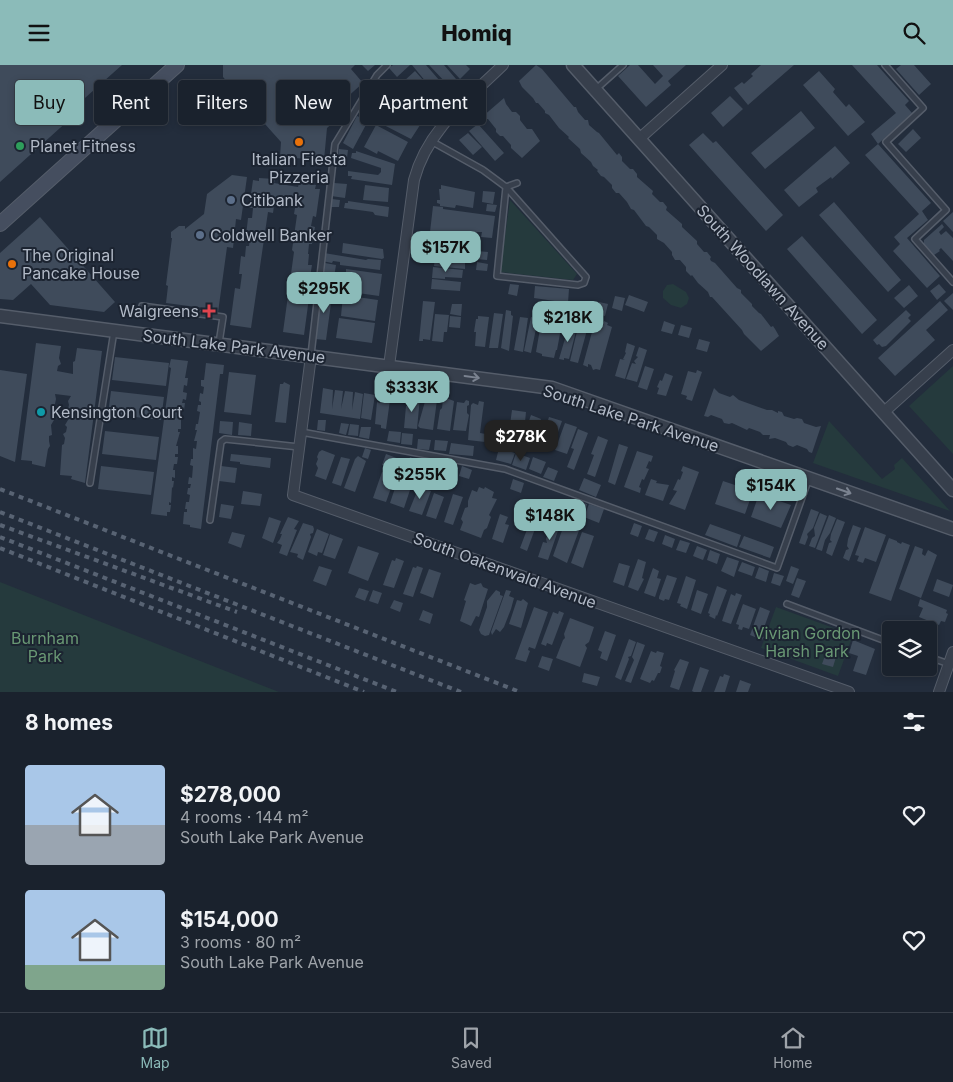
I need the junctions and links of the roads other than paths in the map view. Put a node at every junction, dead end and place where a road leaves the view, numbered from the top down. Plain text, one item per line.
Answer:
1 (176, 65) edge
2 (387, 65) edge
3 (504, 65) edge
4 (573, 65) edge
5 (623, 65) edge
6 (722, 65) edge
7 (885, 65) edge
8 (595, 90) junction
9 (639, 139) junction
10 (431, 141) junction
11 (517, 183) dead end
12 (506, 187) junction
13 (0, 223) edge
14 (953, 282) edge
15 (142, 306) dead end
16 (0, 316) edge
17 (114, 331) junction
18 (219, 344) junction
19 (953, 350) edge
20 (311, 356) junction
21 (389, 366) junction
22 (884, 412) junction
23 (301, 432) junction
24 (299, 447) junction
25 (809, 478) junction
26 (90, 483) dead end
27 (953, 490) edge
28 (210, 520) dead end
29 (953, 529) edge
30 (786, 604) dead end
31 (882, 640) edge
32 (953, 652) edge
33 (937, 660) edge
34 (949, 664) junction
35 (849, 692) edge
36 (939, 692) edge

1 - 13 main road
2 - 20 lane
3 - 10 street
4 - 8 street, South Woodlawn Avenue
5 - 8 lane
6 - 9 street
7 - 14 lane
8 - 9 street, South Woodlawn Avenue
9 - 22 street, South Woodlawn Avenue
10 - 12 lane
10 - 21 street
11 - 12 lane
12 - 12 lane
15 - 18 lane
16 - 17 street, South Lake Park Avenue
17 - 18 street, South Lake Park Avenue
17 - 26 lane
18 - 20 street, South Lake Park Avenue
19 - 22 street
20 - 21 street, South Lake Park Avenue
20 - 23 street, South Oakenwald Avenue
21 -> 25 street, South Lake Park Avenue
22 - 27 street, South Woodlawn Avenue
23 - 24 street, South Oakenwald Avenue
23 - 25 lane
24 - 28 lane
24 - 35 street, South Oakenwald Avenue
25 -> 29 street, South Lake Park Avenue
30 - 31 lane
32 - 34 street
33 - 34 lane
34 - 36 street

